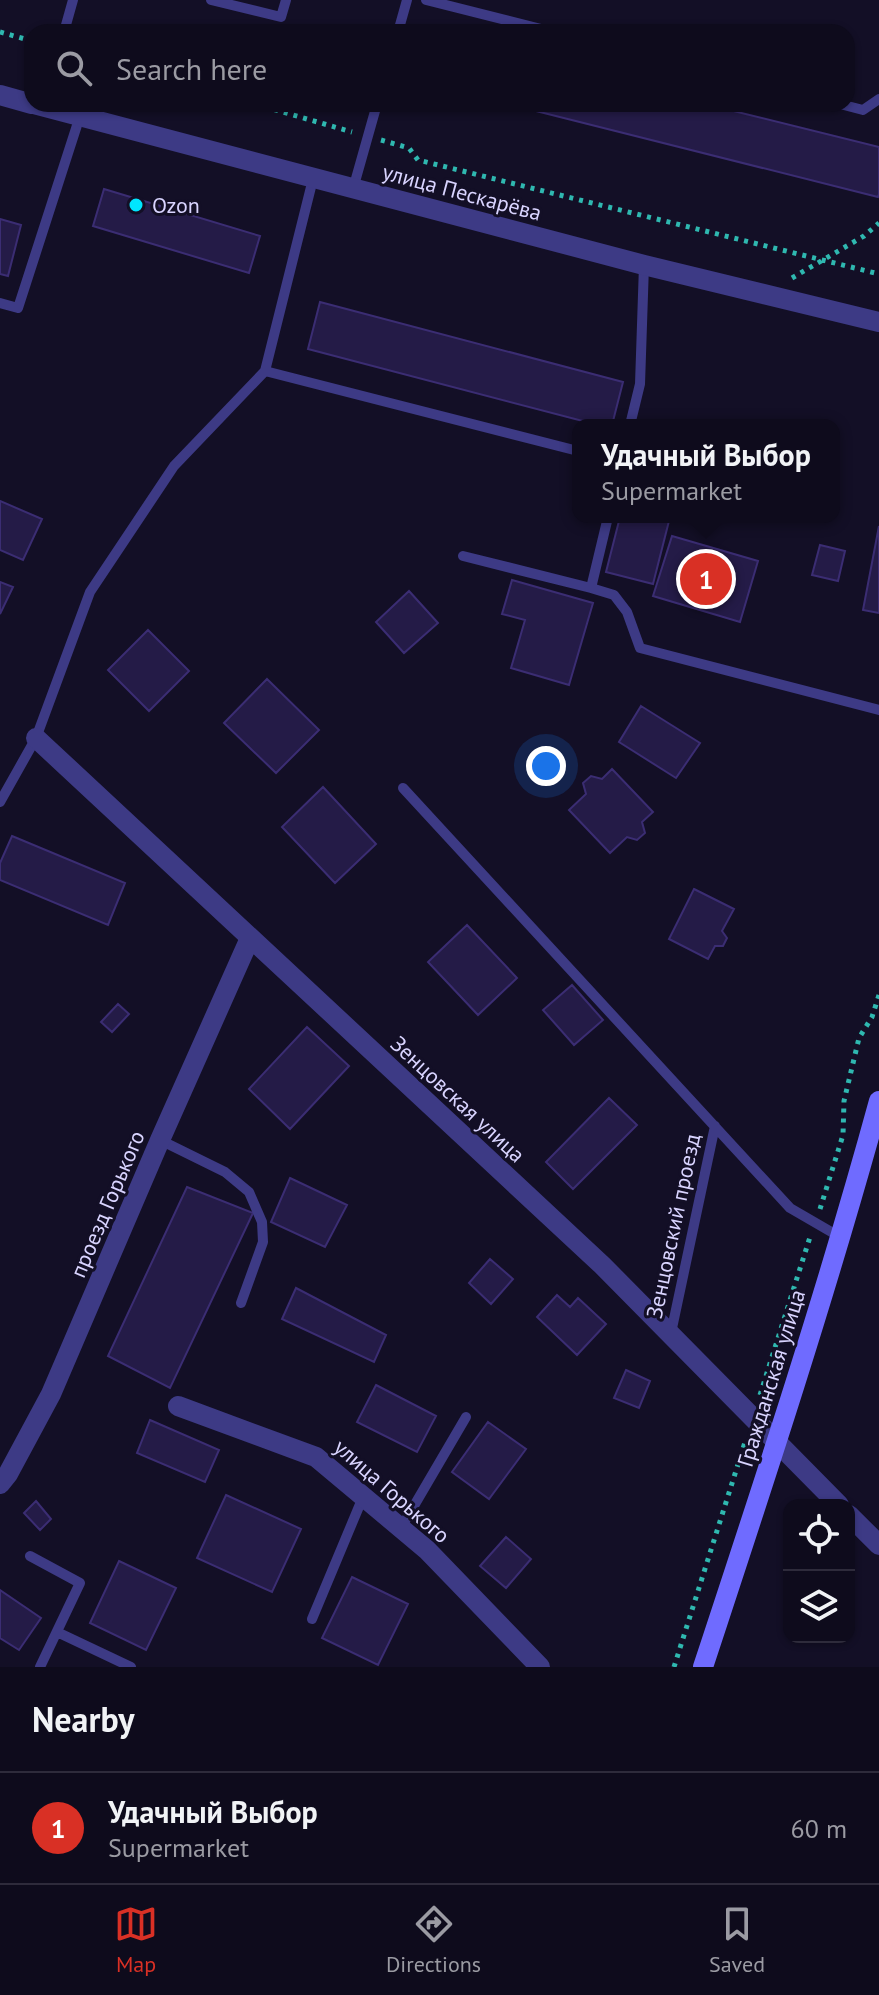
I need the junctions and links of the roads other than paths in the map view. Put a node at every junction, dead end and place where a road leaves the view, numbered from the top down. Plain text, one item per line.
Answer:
1 (73, 0) edge
2 (211, 0) edge
3 (286, 0) edge
4 (407, 0) edge
5 (426, 0) edge
6 (66, 24) edge
7 (400, 24) edge
8 (521, 24) edge
9 (0, 95) edge
10 (879, 99) edge
11 (24, 101) edge
12 (855, 108) edge
13 (66, 112) edge
14 (375, 112) edge
15 (80, 116) junction
16 (313, 179) junction
17 (353, 189) junction
18 (644, 265) junction
19 (0, 303) edge
20 (879, 322) edge
21 (265, 371) junction
22 (631, 419) edge
23 (572, 449) edge
24 (607, 523) edge
25 (463, 556) dead end
26 (591, 588) junction
27 (879, 710) edge
28 (36, 738) junction
29 (403, 788) dead end
30 (0, 802) edge
31 (250, 938) junction
32 (879, 1101) edge
33 (715, 1126) junction
34 (160, 1140) junction
35 (840, 1237) junction
36 (241, 1303) dead end
37 (670, 1335) junction
38 (178, 1406) dead end
39 (466, 1417) dead end
40 (777, 1443) junction
41 (0, 1484) edge
42 (363, 1497) junction
43 (833, 1499) edge
44 (855, 1521) edge
45 (401, 1528) junction
46 (879, 1545) edge
47 (30, 1556) dead end
48 (312, 1619) dead end
49 (57, 1632) junction
50 (40, 1667) edge
51 (131, 1667) edge
52 (540, 1667) edge
53 (703, 1667) edge

1 - 6 lane
2 - 3 lane
4 - 7 lane
5 - 8 lane
9 - 11 street, улица Пескарёва
10 - 12 lane
13 - 15 street, улица Пескарёва
14 - 17 lane
15 - 16 street, улица Пескарёва
15 - 19 lane
16 - 17 street, улица Пескарёва
16 - 21 lane
17 - 18 street, улица Пескарёва
18 - 20 street, улица Пескарёва
18 - 22 lane
21 - 23 lane
21 - 28 lane
24 - 26 lane
25 - 26 lane
26 - 27 lane
28 - 30 lane
28 - 31 street, Зенцовская улица
29 - 33 lane
31 - 34 street, проезд Горького
31 - 37 street, Зенцовская улица
32 - 35 main road, Гражданская улица
33 - 35 lane
33 - 37 lane, Зенцовский проезд
34 - 36 lane
34 - 41 street, проезд Горького
35 - 40 main road, Гражданская улица
37 - 40 street, Зенцовская улица
38 - 42 street, улица Горького
39 - 45 lane
40 - 43 street, Зенцовская улица
40 - 53 main road, Гражданская улица
42 - 45 street, улица Горького
42 - 48 lane
44 - 46 street
45 - 52 street, улица Горького
47 - 49 lane
49 - 50 lane
49 - 51 lane

